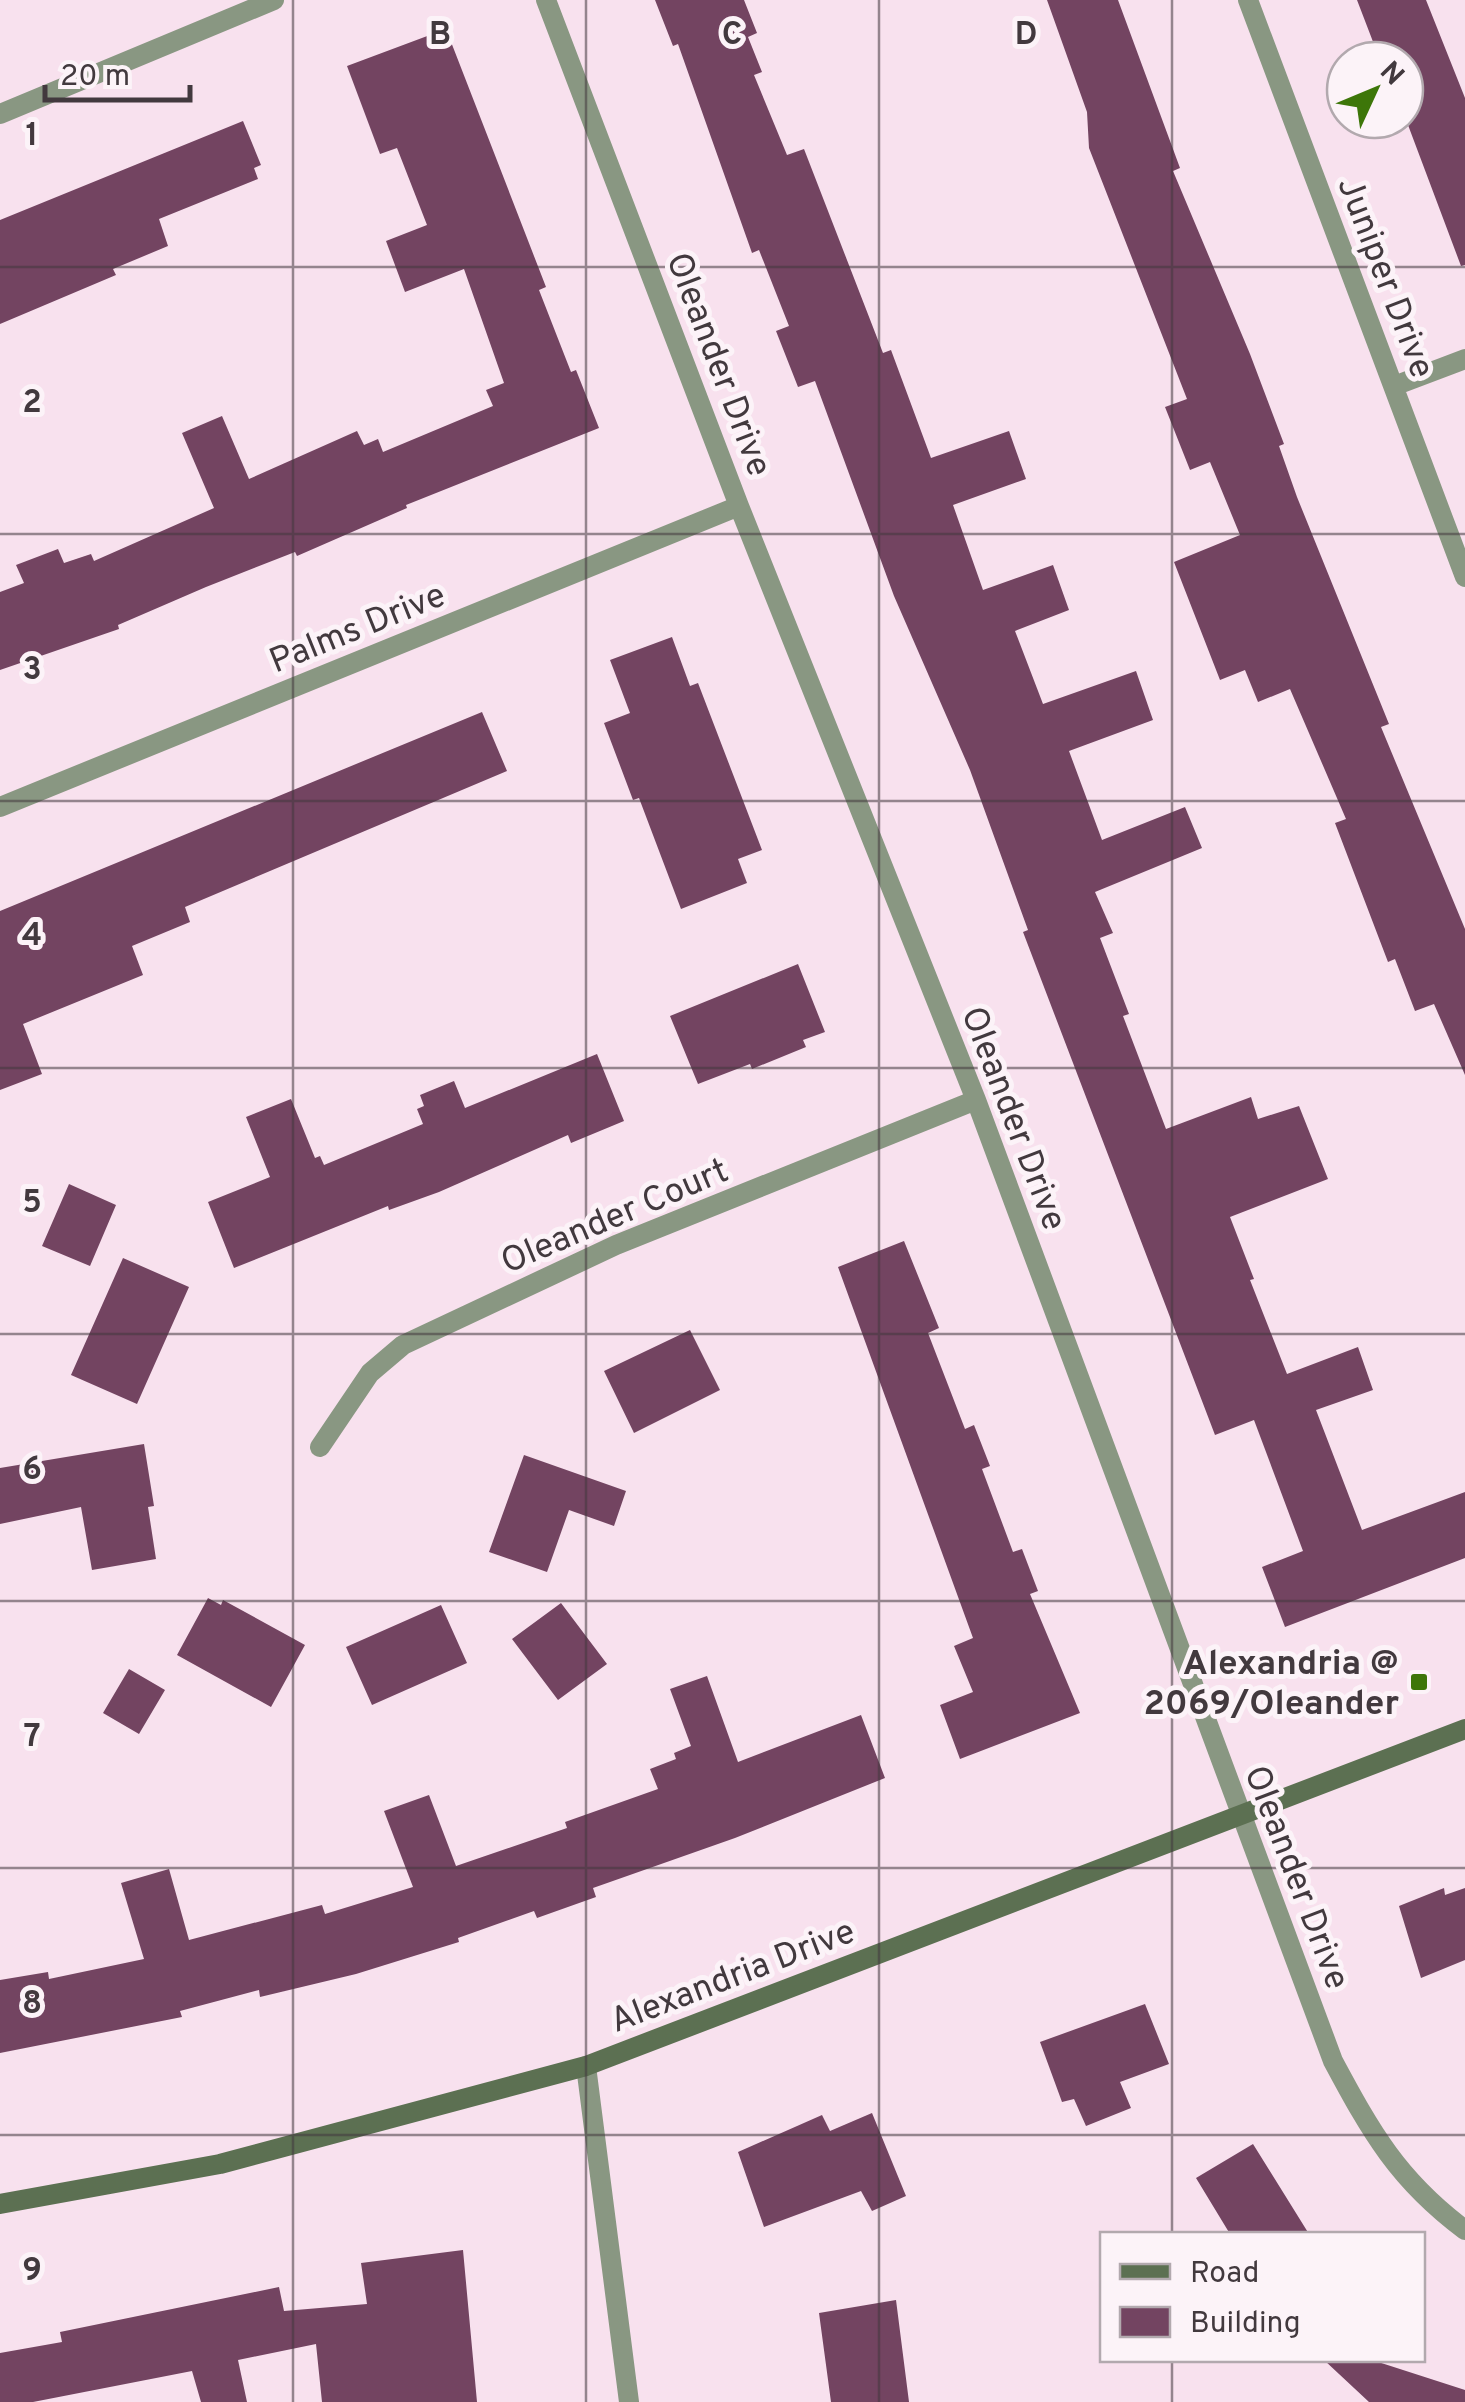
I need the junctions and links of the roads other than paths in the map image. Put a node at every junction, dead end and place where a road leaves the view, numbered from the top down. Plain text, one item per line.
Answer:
1 (274, 0) edge
2 (546, 0) edge
3 (1248, 0) edge
4 (0, 114) edge
5 (1465, 359) edge
6 (1394, 386) junction
7 (739, 506) junction
8 (1465, 577) edge
9 (0, 808) edge
10 (976, 1100) junction
11 (320, 1447) dead end
12 (1465, 1729) edge
13 (1240, 1813) junction
14 (586, 2066) junction
15 (0, 2204) edge
16 (1465, 2230) edge
17 (630, 2402) edge

1 - 4 street
2 - 7 street, Oleander Drive
3 - 6 street, Juniper Drive
5 - 6 street
6 - 8 street, Juniper Drive
7 - 9 street, Palms Drive
7 - 10 street, Oleander Drive
10 - 11 street, Oleander Court
10 - 13 street, Oleander Drive
12 - 13 street, Alexandria Drive
13 - 14 street, Alexandria Drive
13 - 16 street, Oleander Drive
14 - 15 street, Alexandria Drive
14 - 17 street

